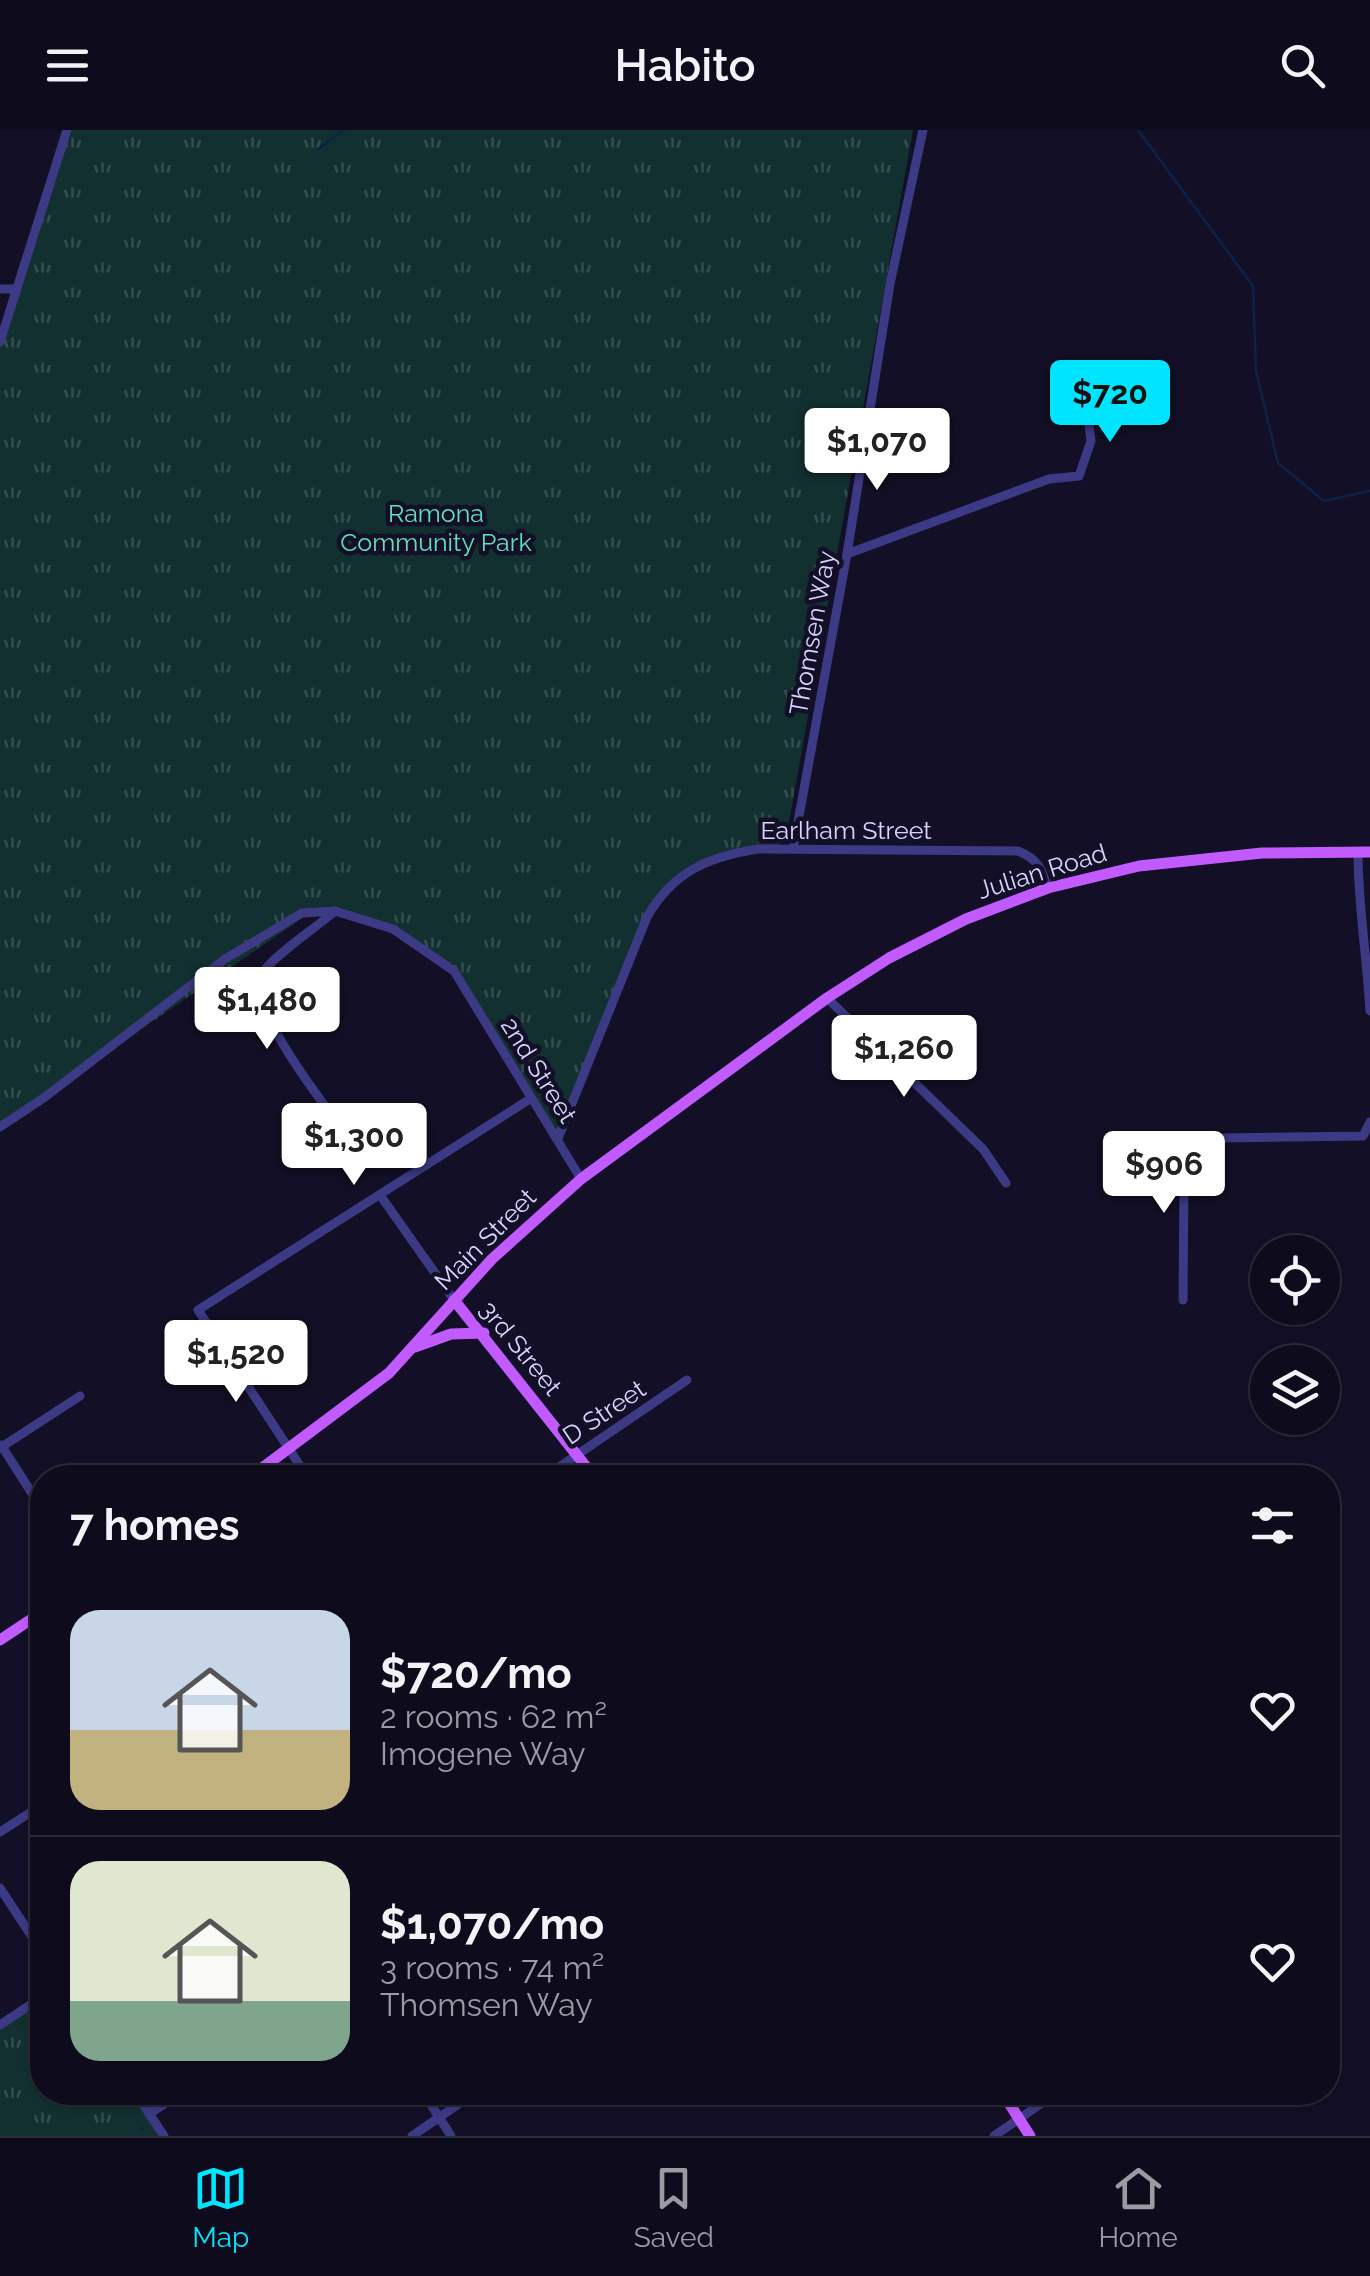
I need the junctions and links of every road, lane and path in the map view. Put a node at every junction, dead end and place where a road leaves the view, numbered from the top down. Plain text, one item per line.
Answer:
1 (67, 130) edge
2 (923, 130) edge
3 (0, 288) edge
4 (17, 288) junction
5 (0, 342) edge
6 (1086, 410) dead end
7 (847, 554) junction
8 (794, 849) junction
9 (1364, 852) edge
10 (1048, 888) junction
11 (335, 912) junction
12 (827, 998) junction
13 (1370, 1010) edge
14 (763, 1044) joint
15 (530, 1098) junction
16 (388, 1117) dead end
17 (1370, 1122) edge
18 (0, 1127) edge
19 (558, 1138) junction
20 (581, 1179) junction
21 (1006, 1183) dead end
22 (380, 1195) junction
23 (454, 1300) junction
24 (1183, 1300) dead end
25 (484, 1333) junction
26 (412, 1348) junction
27 (687, 1380) dead end
28 (80, 1396) dead end
29 (1, 1446) edge
30 (288, 1450) junction
31 (576, 1455) junction
32 (267, 1465) edge
33 (299, 1465) edge
34 (562, 1465) edge
35 (585, 1465) edge
36 (30, 1491) edge
37 (30, 1620) edge
38 (0, 1640) edge
39 (30, 1813) edge
40 (0, 1832) edge
41 (0, 1888) edge
42 (30, 1934) edge
43 (30, 2005) edge
44 (0, 2025) edge
45 (143, 2105) edge
46 (163, 2105) edge
47 (431, 2105) edge
48 (457, 2105) edge
49 (1010, 2105) edge
50 (1038, 2105) edge
51 (149, 2114) junction
52 (439, 2117) junction
53 (1019, 2118) junction
54 (164, 2136) edge
55 (412, 2136) edge
56 (451, 2136) edge
57 (994, 2136) edge
58 (1030, 2136) edge

1 - 4 street
2 - 7 street, Thomsen Way
3 - 4 street
4 - 5 street
6 - 7 street
7 - 8 street, Thomsen Way
8 - 10 street, Earlham Street
8 - 19 street, Earlham Street
9 - 10 main road, Julian Road
9 - 13 street
10 - 12 main road, Julian Road
11 - 15 street, 2nd Street
11 - 16 street
11 - 18 street
12 - 14 main road, Julian Road
12 - 21 street
14 - 20 main road, Main Street
15 - 19 street, 2nd Street
15 - 22 street
17 - 24 street
19 - 20 street, 2nd Street
20 - 23 main road, Main Street
22 - 23 street, 3rd Street
22 - 30 street
23 - 25 main road, 3rd Street
23 - 26 main road, Main Street
25 - 26 main road
25 - 31 main road, 3rd Street
26 - 30 main road, Main Street
27 - 31 street, D Street
28 - 29 street
29 - 36 street
30 - 32 main road, Main Street
30 - 33 street
31 - 34 street, D Street
31 - 35 main road, 3rd Street
37 - 38 main road
39 - 40 street
41 - 42 street
43 - 44 street
45 - 51 street
46 - 51 street
47 - 52 street
48 - 52 street
49 - 53 main road
50 - 53 street
51 - 54 street
52 - 55 street
52 - 56 street
53 - 57 street
53 - 58 main road

